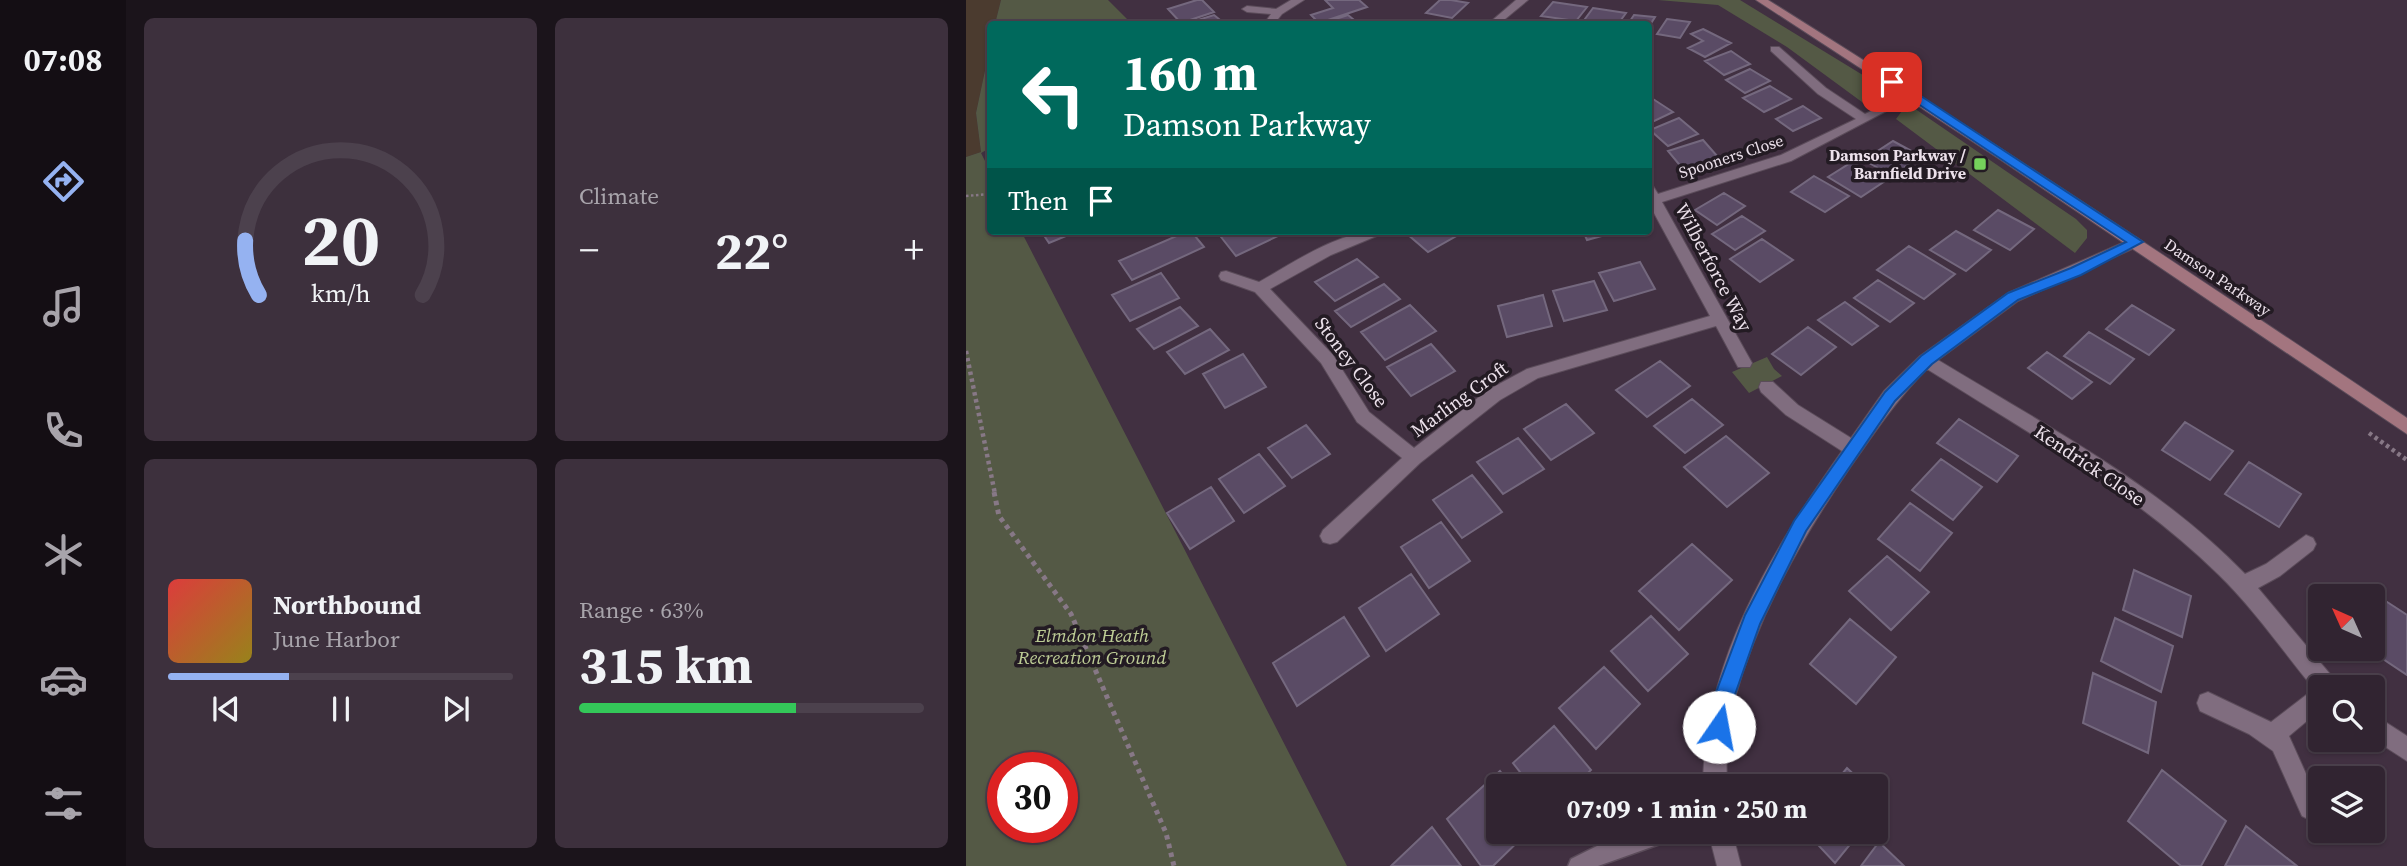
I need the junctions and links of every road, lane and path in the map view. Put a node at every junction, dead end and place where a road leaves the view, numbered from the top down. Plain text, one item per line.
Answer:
1 (1299, 0) edge
2 (1523, 0) edge
3 (1761, 0) edge
4 (1247, 9) dead end
5 (1278, 12) junction
6 (1271, 21) edge
7 (1497, 21) edge
8 (1775, 49) dead end
9 (1888, 107) dead end
10 (1864, 119) junction
11 (987, 194) edge
12 (1652, 194) edge
13 (966, 196) edge
14 (1367, 235) edge
15 (2136, 242) junction
16 (1226, 276) dead end
17 (1260, 288) junction
18 (1719, 318) junction
19 (966, 352) edge
20 (1926, 360) junction
21 (1744, 363) dead end
22 (1767, 387) dead end
23 (2407, 427) edge
24 (1852, 448) junction
25 (1414, 458) junction
26 (1330, 536) dead end
27 (2306, 544) dead end
28 (2243, 585) junction
29 (2316, 675) edge
30 (2208, 703) dead end
31 (2308, 707) edge
32 (2385, 734) edge
33 (2271, 736) junction
34 (2407, 750) edge
35 (1715, 774) edge
36 (2308, 804) edge
37 (1632, 844) edge
38 (1723, 844) edge
39 (1174, 866) edge
40 (1578, 866) edge
41 (1729, 866) edge

1 - 5 street
2 - 7 street
3 - 15 street, Damson Parkway
4 - 5 street
5 - 6 street
8 - 10 street
9 - 10 street, Spooners Close
10 - 12 street, Spooners Close
11 - 13 path
12 - 18 street, Wilberforce Way
14 - 17 street
15 - 20 street
15 - 23 street, Damson Parkway
16 - 17 street
17 - 25 street, Stoney Close
18 - 21 street, Wilberforce Way
18 - 25 street, Marling Croft
19 - 39 path
20 - 24 street
20 - 28 street, Kendrick Close
22 - 24 street
24 - 35 street
25 - 26 street, Marling Croft
27 - 28 street
28 - 29 street, Kendrick Close
30 - 33 street
31 - 33 street
32 - 34 street
33 - 36 street
37 - 40 lane
38 - 41 street

